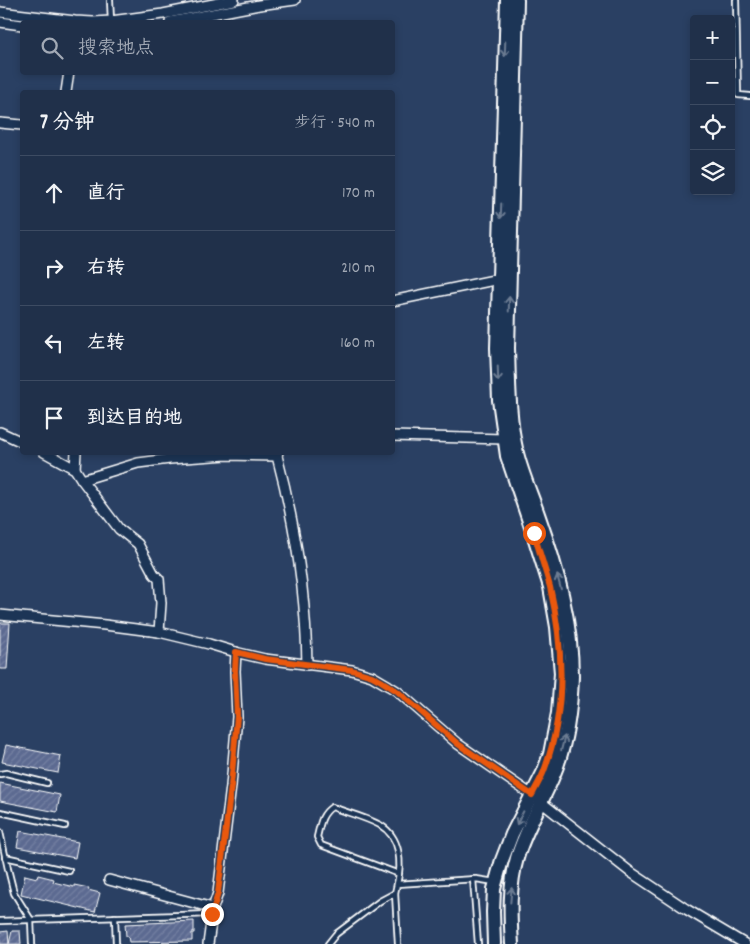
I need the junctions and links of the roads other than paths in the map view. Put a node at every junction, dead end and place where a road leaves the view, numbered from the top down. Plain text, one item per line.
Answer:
1 (110, 0) edge
2 (234, 0) edge
3 (295, 0) edge
4 (507, 0) edge
5 (516, 0) edge
6 (736, 0) edge
7 (0, 12) edge
8 (67, 20) edge
9 (111, 20) edge
10 (118, 20) edge
11 (180, 20) edge
12 (0, 22) edge
13 (20, 25) edge
14 (69, 75) edge
15 (66, 90) edge
16 (750, 96) edge
17 (0, 123) edge
18 (20, 124) edge
19 (499, 279) junction
20 (395, 299) edge
21 (0, 432) edge
22 (395, 436) edge
23 (504, 439) junction
24 (20, 441) edge
25 (50, 455) edge
26 (76, 455) edge
27 (173, 455) edge
28 (227, 455) edge
29 (278, 455) edge
30 (76, 469) junction
31 (82, 480) junction
32 (0, 615) edge
33 (159, 632) junction
34 (236, 652) junction
35 (307, 665) junction
36 (0, 774) edge
37 (47, 783) dead end
38 (537, 799) junction
39 (0, 812) edge
40 (65, 826) dead end
41 (0, 834) edge
42 (5, 857) junction
43 (69, 871) dead end
44 (399, 874) junction
45 (472, 879) junction
46 (110, 880) dead end
47 (496, 882) junction
48 (397, 884) junction
49 (395, 893) junction
50 (213, 911) junction
51 (115, 917) junction
52 (31, 920) junction
53 (0, 921) edge
54 (32, 944) edge
55 (116, 944) edge
56 (208, 944) edge
57 (328, 944) edge
58 (398, 944) edge
59 (478, 944) edge
60 (494, 944) edge
61 (512, 944) edge
62 (745, 944) edge

1 - 9 lane
2 - 10 street
3 - 11 street
4 -> 19 street
38 -> 5 street
6 - 16 lane
7 - 8 street
12 - 13 street
14 - 15 street
17 - 18 street
19 - 20 street
19 -> 23 street
21 - 24 street
22 - 23 street
23 - 38 street
25 - 30 street
26 - 30 street
27 - 28 street
27 - 31 street
29 - 35 street
30 - 31 street
31 - 33 street
32 - 33 street
33 - 34 street
34 - 35 street
34 - 50 street
35 - 38 street
36 - 37 lane
38 -> 47 street
61 -> 38 street
38 - 62 street
39 - 40 lane
41 - 42 lane
42 - 43 lane
42 - 52 lane
44 - 44 lane
44 - 48 lane
45 - 47 lane
45 - 48 lane
45 - 59 lane
46 - 50 street
47 - 60 street
48 - 49 lane
49 - 57 lane
49 - 58 lane
50 - 51 lane
50 - 56 street
51 - 52 lane
51 - 55 lane
52 - 53 lane
52 - 54 lane

